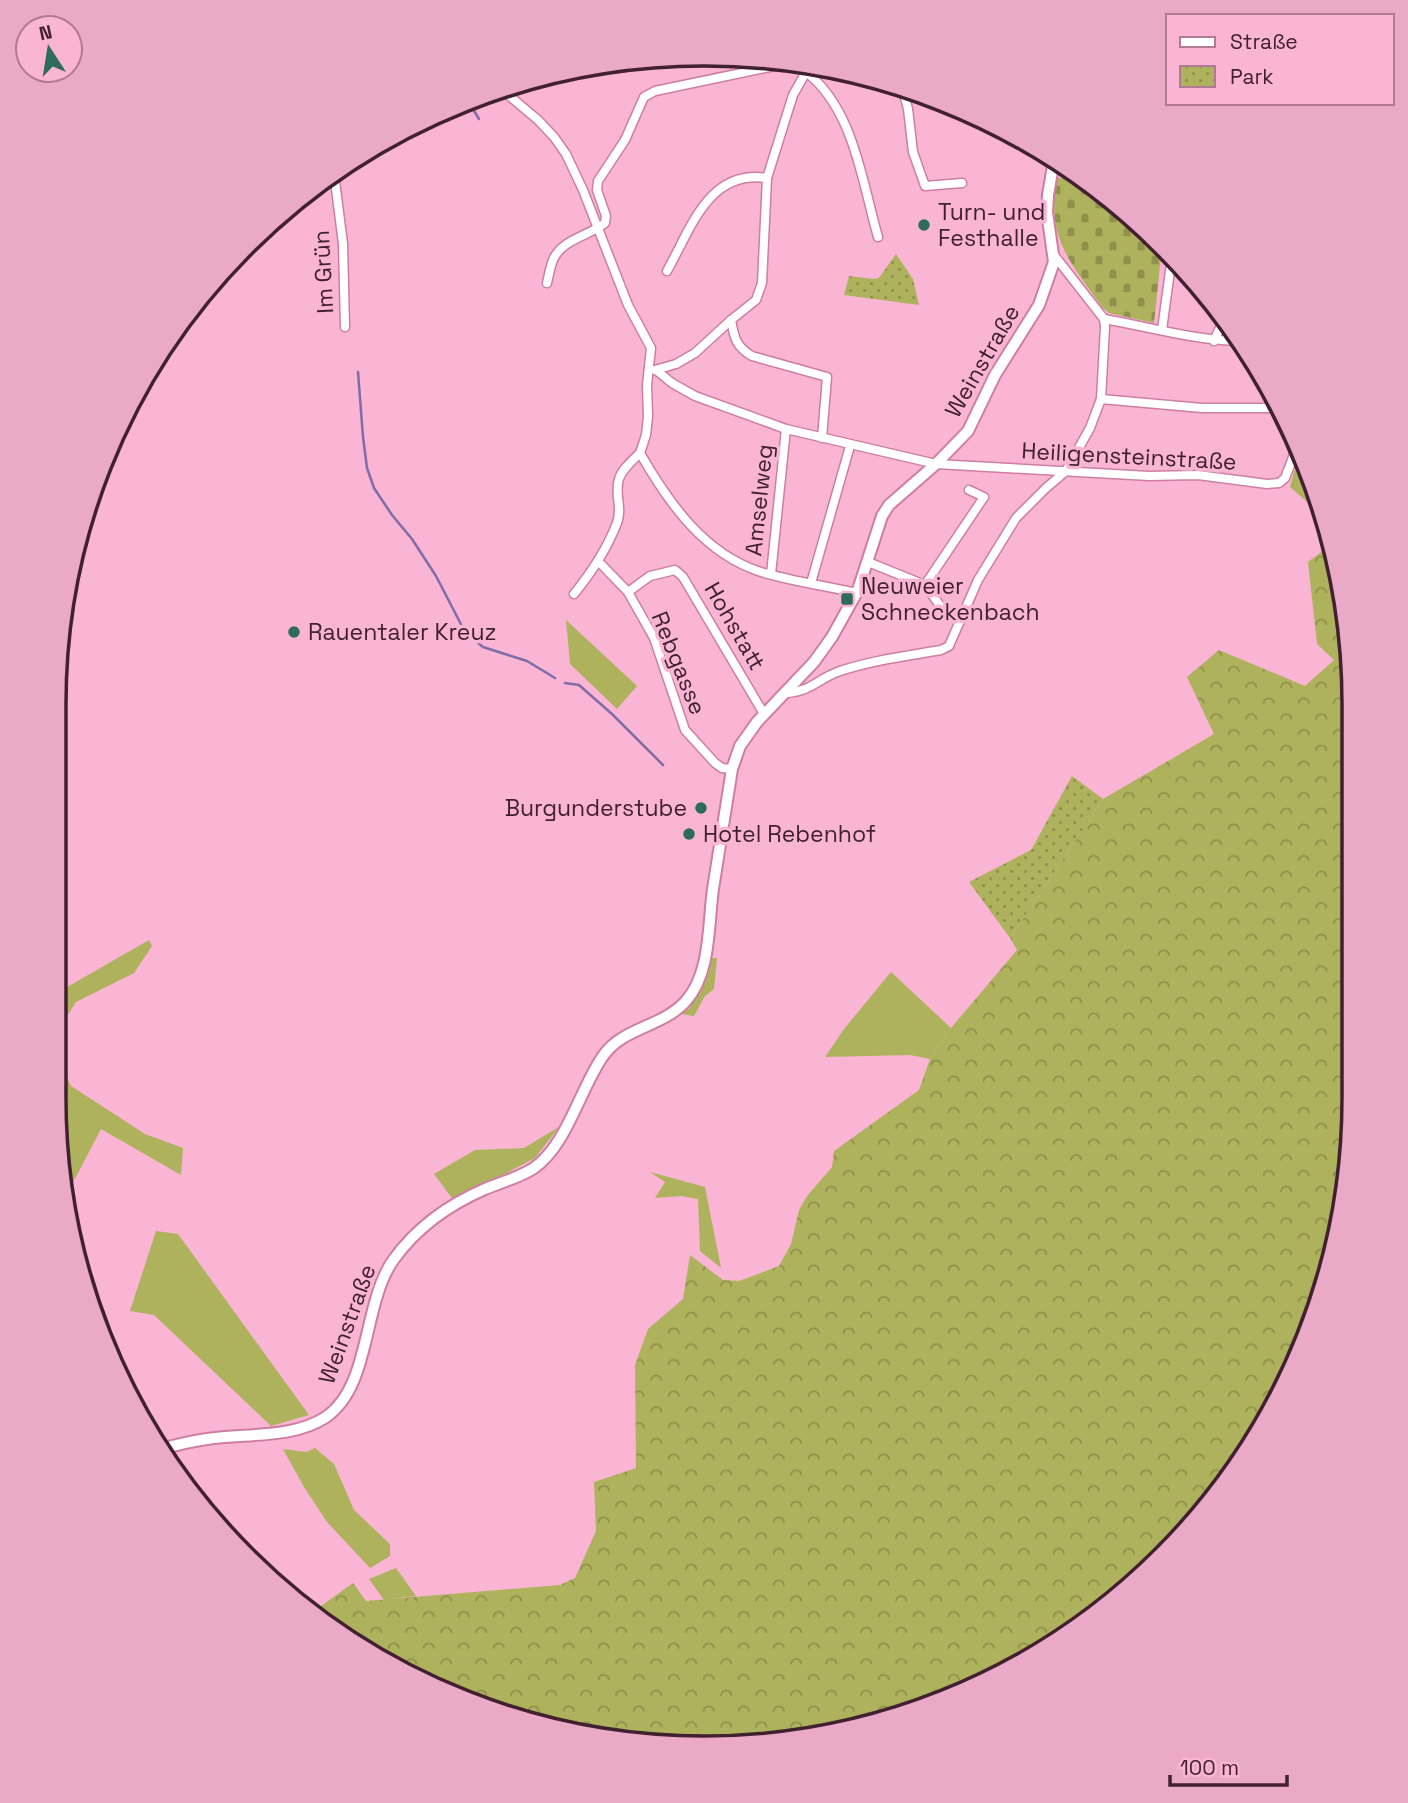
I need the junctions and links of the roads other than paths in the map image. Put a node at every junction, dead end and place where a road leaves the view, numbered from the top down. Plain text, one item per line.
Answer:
1 (759, 69) edge
2 (803, 75) edge
3 (814, 77) edge
4 (510, 97) edge
5 (905, 99) edge
6 (1052, 170) edge
7 (767, 178) junction
8 (962, 183) dead end
9 (335, 184) edge
10 (597, 229) junction
11 (877, 237) dead end
12 (1054, 255) junction
13 (1170, 270) edge
14 (667, 271) dead end
15 (547, 283) dead end
16 (1104, 319) junction
17 (731, 320) junction
18 (345, 327) dead end
19 (1219, 329) edge
20 (1162, 330) junction
21 (1214, 341) junction
22 (1228, 341) edge
23 (653, 369) junction
24 (1101, 398) junction
25 (1268, 408) edge
26 (786, 429) junction
27 (822, 438) junction
28 (850, 446) junction
29 (640, 453) junction
30 (1292, 458) edge
31 (936, 464) junction
32 (1066, 471) junction
33 (969, 489) dead end
34 (598, 561) junction
35 (868, 562) junction
36 (771, 573) junction
37 (811, 583) junction
38 (925, 584) junction
39 (628, 592) junction
40 (857, 593) junction
41 (574, 594) dead end
42 (944, 611) dead end
43 (785, 693) junction
44 (764, 714) junction
45 (733, 769) junction
46 (170, 1447) edge

1 - 10 street
2 - 7 street
3 - 11 street
4 - 10 street
5 - 8 street
6 - 12 main road, Weinstraße
7 - 14 street
7 - 17 street
9 - 18 street, Im Grün
10 - 15 street
10 - 23 street
12 - 16 street
12 - 31 main road, Weinstraße
13 - 20 street
16 - 20 street
16 - 24 street
17 - 23 street
17 - 27 street
19 - 21 street
20 - 21 street
21 - 22 street
23 - 26 street, Heiligensteinstraße
23 - 29 street
24 - 25 street
24 - 32 street
26 - 27 street, Heiligensteinstraße
26 - 36 street, Amselweg
27 - 28 street, Heiligensteinstraße
28 - 31 street, Heiligensteinstraße
28 - 37 street
29 - 34 street
29 - 36 street
30 - 32 street, Heiligensteinstraße
31 - 32 street, Heiligensteinstraße
31 - 35 main road, Weinstraße
32 - 43 street, Weinstraße
33 - 38 street
34 - 39 street, Rebgasse
34 - 41 street
35 - 38 street
35 - 40 main road, Weinstraße
36 - 37 street
37 - 40 street
38 - 42 street
39 - 44 street, Hohstatt
39 - 45 street, Rebgasse
40 - 43 main road, Weinstraße
43 - 44 main road, Weinstraße
44 - 45 main road, Weinstraße
45 - 46 main road, Weinstraße

